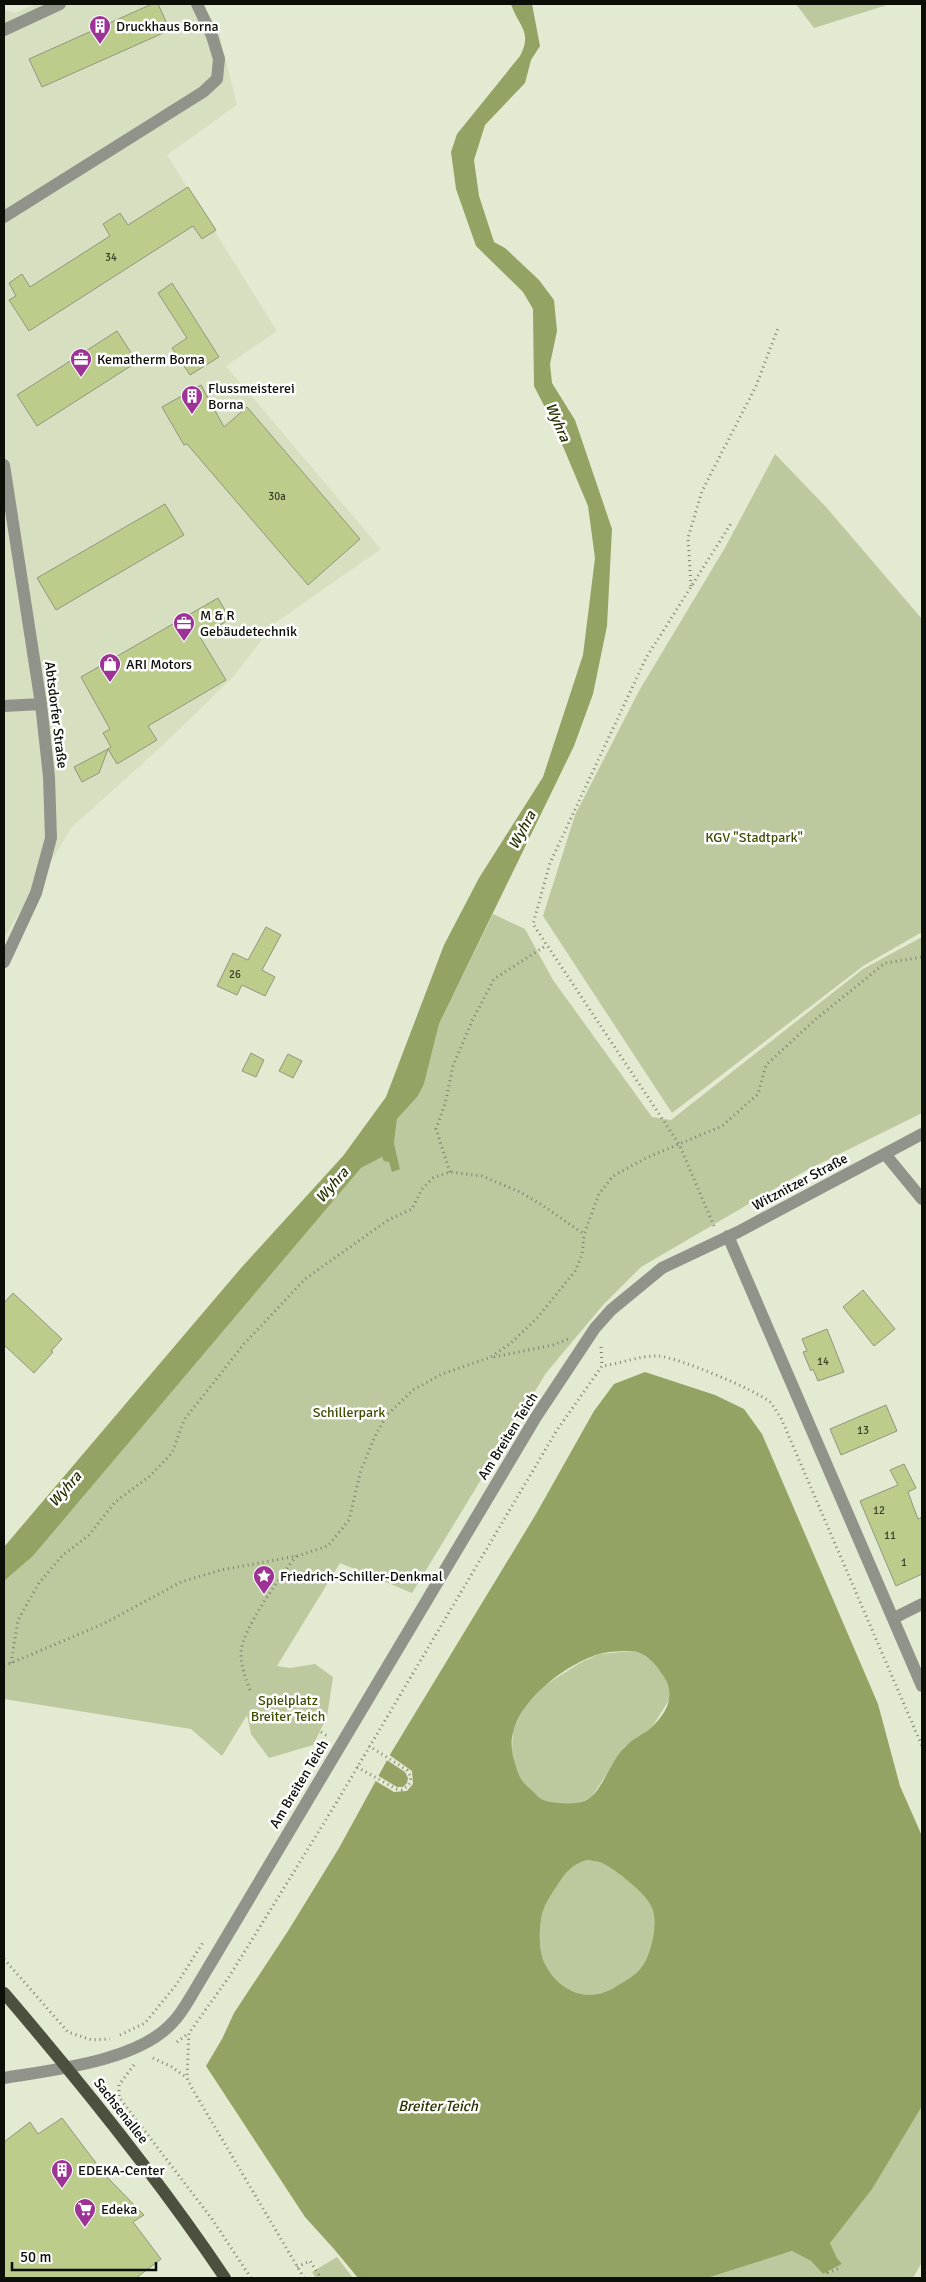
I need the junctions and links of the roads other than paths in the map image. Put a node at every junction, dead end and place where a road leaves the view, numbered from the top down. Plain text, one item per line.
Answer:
1 (60, 4) edge
2 (197, 4) edge
3 (4, 30) edge
4 (4, 217) edge
5 (4, 466) edge
6 (41, 704) junction
7 (4, 706) edge
8 (4, 962) edge
9 (922, 1134) edge
10 (884, 1154) junction
11 (922, 1199) edge
12 (724, 1238) junction
13 (922, 1604) edge
14 (894, 1618) junction
15 (922, 1686) edge
16 (4, 1993) edge
17 (67, 2068) junction
18 (4, 2078) edge
19 (225, 2278) edge

1 - 3 street
2 - 4 street
5 - 6 street, Abtsdorfer Straße
6 - 7 street
6 - 8 street, Abtsdorfer Straße
9 - 10 street, Witznitzer Straße
10 - 11 street
10 - 12 street, Witznitzer Straße
12 - 14 street
12 - 17 street, Am Breiten Teich
13 - 14 street
14 - 15 street
16 - 17 main road, Sachsenallee
17 - 18 street, Am Breiten Teich
17 - 19 main road, Sachsenallee

